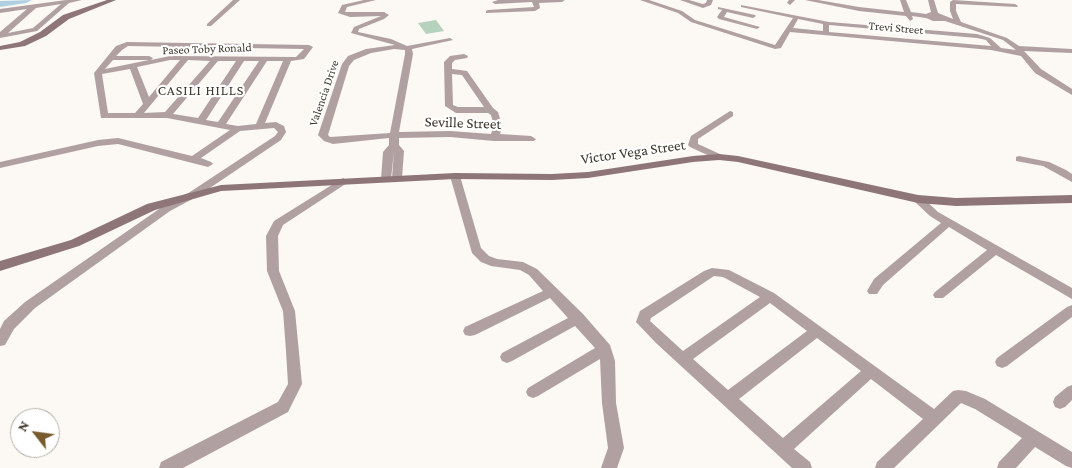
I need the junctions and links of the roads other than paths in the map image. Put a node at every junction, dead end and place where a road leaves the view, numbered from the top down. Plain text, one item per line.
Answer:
1 (79, 0) edge
2 (113, 0) edge
3 (237, 0) edge
4 (372, 0) edge
5 (534, 0) edge
6 (562, 0) edge
7 (644, 0) edge
8 (683, 0) edge
9 (710, 0) edge
10 (903, 0) edge
11 (931, 0) edge
12 (1011, 0) edge
13 (960, 1) edge
14 (67, 2) junction
15 (495, 2) dead end
16 (811, 2) edge
17 (832, 5) edge
18 (34, 6) junction
19 (743, 6) dead end
20 (860, 9) junction
21 (0, 11) edge
22 (883, 11) junction
23 (488, 12) dead end
24 (907, 14) junction
25 (935, 14) junction
26 (927, 16) junction
27 (796, 18) junction
28 (860, 18) dead end
29 (946, 19) junction
30 (888, 21) dead end
31 (827, 23) junction
32 (958, 23) junction
33 (912, 24) dead end
34 (209, 26) dead end
35 (790, 27) junction
36 (826, 33) junction
37 (0, 36) edge
38 (747, 38) junction
39 (450, 40) dead end
40 (0, 48) edge
41 (408, 48) junction
42 (1000, 50) junction
43 (1020, 51) junction
44 (1072, 51) edge
45 (464, 56) dead end
46 (110, 58) junction
47 (170, 58) junction
48 (186, 58) junction
49 (216, 58) junction
50 (242, 58) junction
51 (265, 58) junction
52 (288, 59) junction
53 (133, 66) junction
54 (449, 72) junction
55 (98, 73) junction
56 (1072, 93) edge
57 (147, 104) junction
58 (490, 110) junction
59 (730, 114) dead end
60 (138, 115) junction
61 (167, 115) junction
62 (200, 122) junction
63 (220, 126) junction
64 (260, 126) junction
65 (238, 129) junction
66 (394, 135) junction
67 (494, 138) junction
68 (531, 139) dead end
69 (719, 157) junction
70 (1018, 158) dead end
71 (194, 159) junction
72 (208, 164) dead end
73 (0, 165) edge
74 (455, 176) junction
75 (391, 178) junction
76 (1072, 179) edge
77 (343, 181) junction
78 (194, 194) junction
79 (918, 199) junction
80 (1072, 199) edge
81 (948, 222) junction
82 (996, 249) junction
83 (0, 266) edge
84 (873, 290) dead end
85 (552, 292) junction
86 (1072, 294) edge
87 (938, 295) dead end
88 (770, 296) junction
89 (1072, 310) edge
90 (578, 318) junction
91 (818, 330) junction
92 (470, 332) dead end
93 (0, 342) edge
94 (605, 349) junction
95 (507, 357) dead end
96 (684, 358) junction
97 (1002, 362) dead end
98 (870, 372) junction
99 (1072, 391) edge
100 (533, 392) dead end
101 (728, 399) junction
102 (1060, 402) dead end
103 (934, 418) junction
104 (1033, 437) junction
105 (782, 449) junction
106 (1072, 461) edge
107 (167, 468) edge
108 (609, 468) edge
109 (804, 468) edge
110 (883, 468) edge
111 (1004, 468) edge

1 - 14 street
2 - 40 street
3 - 34 street
4 - 41 street
5 - 6 street
5 - 15 street
5 - 23 street
7 - 38 street
8 - 9 street
10 - 24 street
11 - 25 street
12 - 13 street
13 - 32 street
14 - 18 street
14 - 37 street
16 - 17 street
17 - 20 street
18 - 21 street
18 - 37 street
19 - 27 street
20 - 22 street
20 - 28 street
22 - 24 street
22 - 30 street
24 - 26 street
24 - 33 street
25 - 26 street
25 - 29 street
26 - 29 street
27 - 31 street
27 - 35 street
29 - 32 street
31 - 36 street
31 - 42 street
32 - 43 street
35 - 36 street, Trevi Street
35 - 38 street
35 - 38 street, Trevi Street
36 - 42 street, Trevi Street
39 - 41 street, Valencia Drive
41 - 66 street
41 - 66 street, Valencia Drive
42 - 43 street, Trevi Street
43 - 44 street, Trevi Street
43 - 56 street
45 - 54 street
46 - 47 street
46 - 52 street
46 - 55 street
47 - 48 street, Paseo Toby Ronald
47 - 53 street, Paseo Toby Ronald
48 - 49 street, Paseo Toby Ronald
48 - 57 street
49 - 50 street, Paseo Toby Ronald
49 - 61 street
50 - 51 street, Paseo Toby Ronald
50 - 62 street
51 - 52 street, Paseo Toby Ronald
51 - 63 street
52 - 64 street
53 - 55 street, Paseo Toby Ronald
53 - 57 street
54 - 58 street
54 - 58 street
55 - 60 street
57 - 60 street
58 - 67 street
59 - 69 street
60 - 61 street
61 - 62 street
62 - 63 street
63 - 65 street
64 - 65 street
64 - 78 street
65 - 71 street
66 - 67 street, Seville Street
66 - 75 street
67 - 68 street, Seville Street
69 - 74 street, Victor Vega Street
69 - 79 street, Victor Vega Street
70 - 76 street
71 - 72 street
71 - 73 street
74 - 75 street, Victor Vega Street
74 - 85 street
75 - 77 street, Victor Vega Street
77 - 78 street, Victor Vega Street
77 - 107 street
78 - 83 street, Victor Vega Street
78 - 93 street
79 - 80 street, Victor Vega Street
79 - 81 street
81 - 82 street
81 - 84 street
82 - 86 street
82 - 87 street
85 - 90 street
85 - 92 street
88 - 91 street
88 - 96 street
88 - 96 street
89 - 97 street
90 - 94 street
90 - 95 street
91 - 98 street
91 - 101 street
94 - 100 street
94 - 108 street
96 - 101 street
98 - 103 street
98 - 105 street
99 - 102 street
101 - 105 street
103 - 104 street
103 - 110 street
104 - 106 street
104 - 111 street
105 - 109 street

